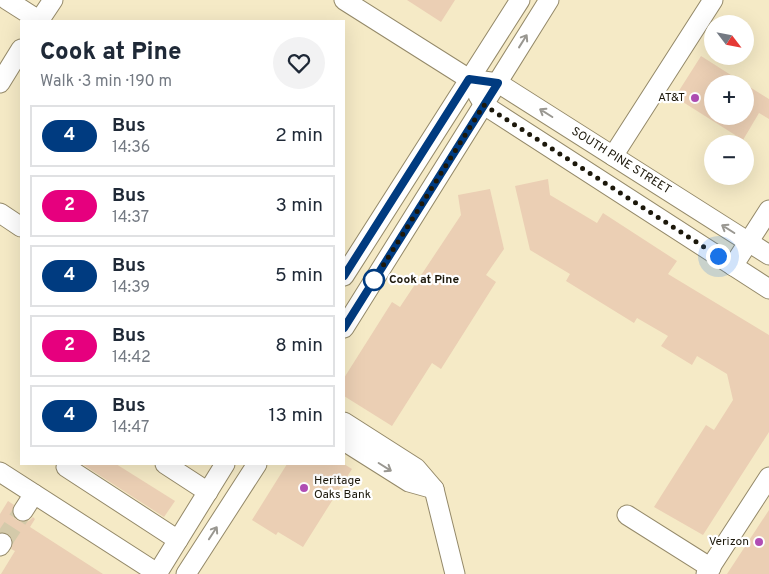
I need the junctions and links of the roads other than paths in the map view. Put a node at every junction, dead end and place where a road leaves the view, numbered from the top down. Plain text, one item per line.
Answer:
1 (7, 0) edge
2 (53, 0) edge
3 (344, 0) edge
4 (520, 0) edge
5 (549, 0) edge
6 (713, 0) edge
7 (37, 20) edge
8 (40, 20) edge
9 (20, 51) edge
10 (469, 79) junction
11 (0, 82) edge
12 (498, 83) junction
13 (484, 105) junction
14 (613, 156) junction
15 (769, 210) edge
16 (0, 213) edge
17 (20, 226) edge
18 (749, 242) junction
19 (769, 254) edge
20 (733, 266) junction
21 (345, 274) edge
22 (769, 289) edge
23 (345, 326) edge
24 (345, 423) edge
25 (345, 442) edge
26 (67, 465) edge
27 (167, 465) edge
28 (225, 465) edge
29 (256, 465) edge
30 (0, 472) edge
31 (769, 476) edge
32 (434, 489) junction
33 (208, 492) junction
34 (34, 494) junction
35 (23, 511) tunnel mouth
36 (627, 515) dead end
37 (178, 540) junction
38 (709, 571) edge
39 (157, 573) edge
40 (186, 574) edge
41 (455, 574) edge

1 - 7 street
2 - 8 street
3 - 10 street, SOUTH PINE STREET
4 - 10 street
12 -> 5 street
6 - 14 street
9 - 11 street
10 - 12 street, SOUTH PINE STREET
10 - 13 street, SOUTH PINE STREET
10 - 21 street
12 - 13 street
14 -> 12 street, SOUTH PINE STREET
13 - 20 street, SOUTH PINE STREET
13 - 23 street
18 -> 14 street, SOUTH PINE STREET
15 - 18 street
16 - 17 street
18 - 19 street, SOUTH PINE STREET
18 - 20 street
20 - 22 street, SOUTH PINE STREET
24 - 32 street
25 -> 32 street
26 - 37 street
27 - 33 street
28 - 33 street
40 -> 29 street
30 - 34 street
31 - 38 street
32 - 41 street
33 - 37 street
34 - 35 street
34 - 39 street
36 - 38 street
37 - 39 street

